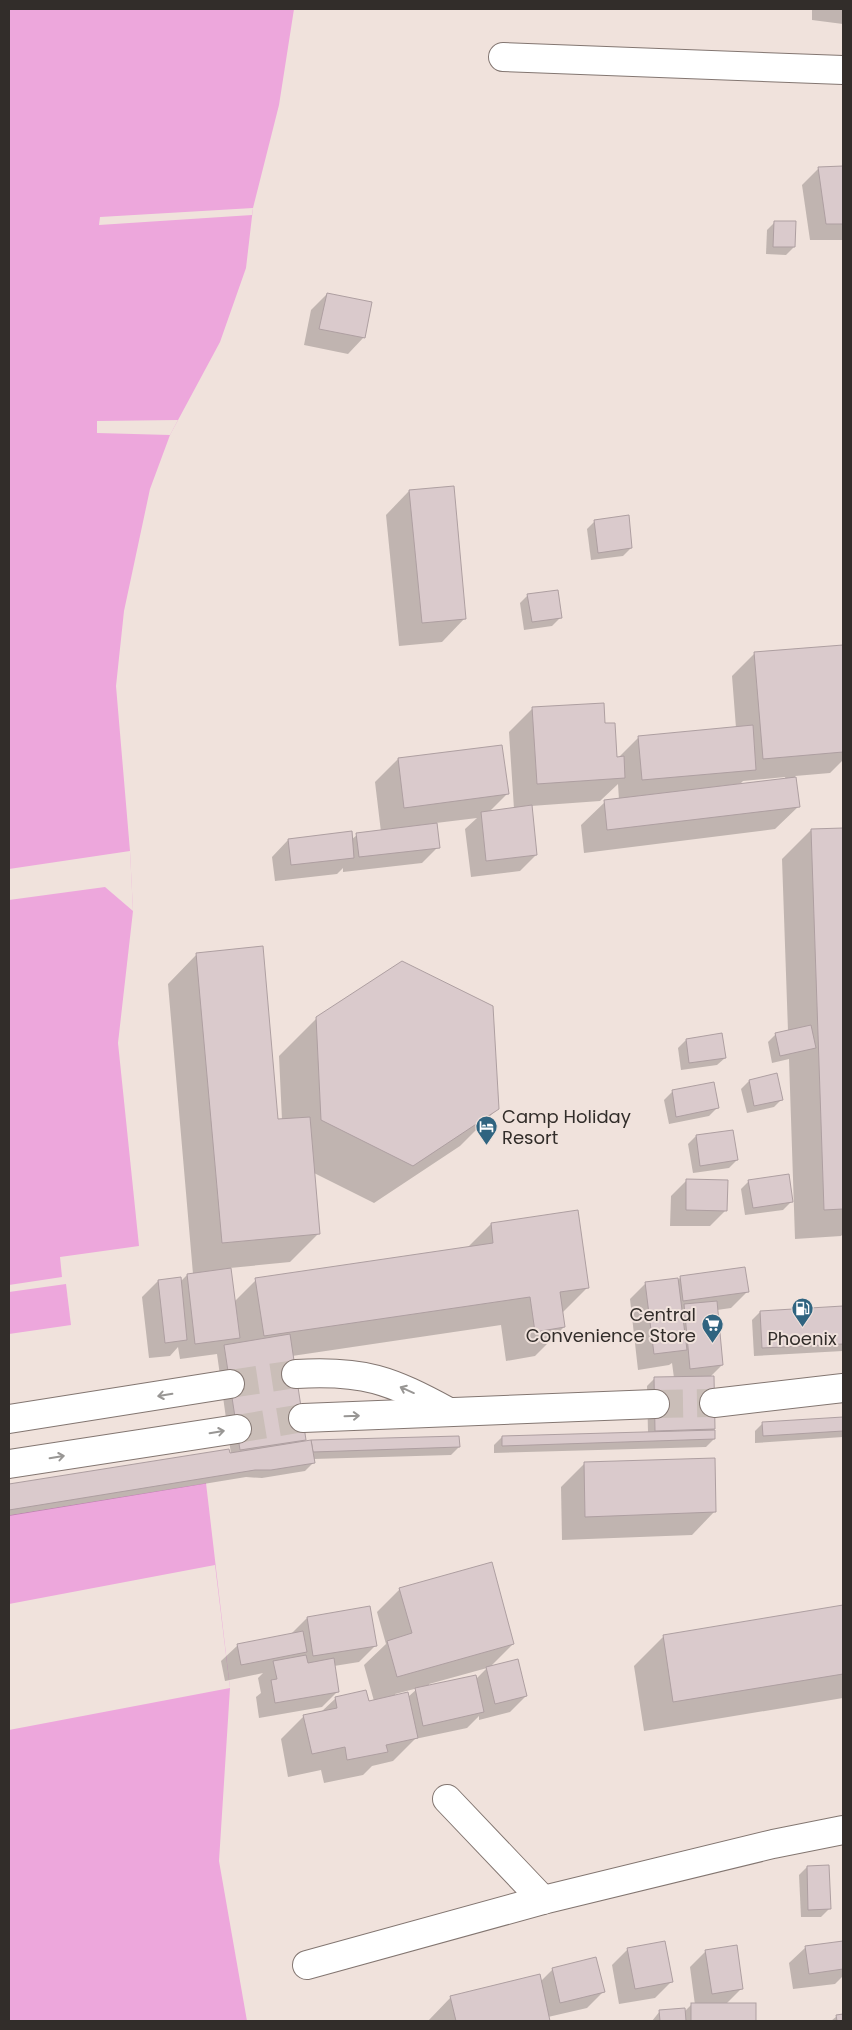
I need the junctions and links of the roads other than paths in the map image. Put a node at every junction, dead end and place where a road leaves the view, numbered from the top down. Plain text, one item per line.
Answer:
1 (503, 57) dead end
2 (843, 70) edge
3 (296, 1374) tunnel mouth
4 (230, 1384) tunnel mouth
5 (843, 1388) edge
6 (714, 1402) tunnel mouth
7 (655, 1404) tunnel mouth
8 (451, 1412) junction
9 (303, 1418) tunnel mouth
10 (9, 1419) edge
11 (236, 1429) tunnel mouth
12 (9, 1464) edge
13 (446, 1799) dead end
14 (843, 1830) edge
15 (543, 1900) junction
16 (307, 1965) dead end

1 - 2 main road
8 -> 3 main road
4 -> 10 main road
5 - 6 main road
7 - 8 main road
9 -> 8 main road
12 -> 11 main road
13 - 15 main road
14 - 15 main road
15 - 16 main road

